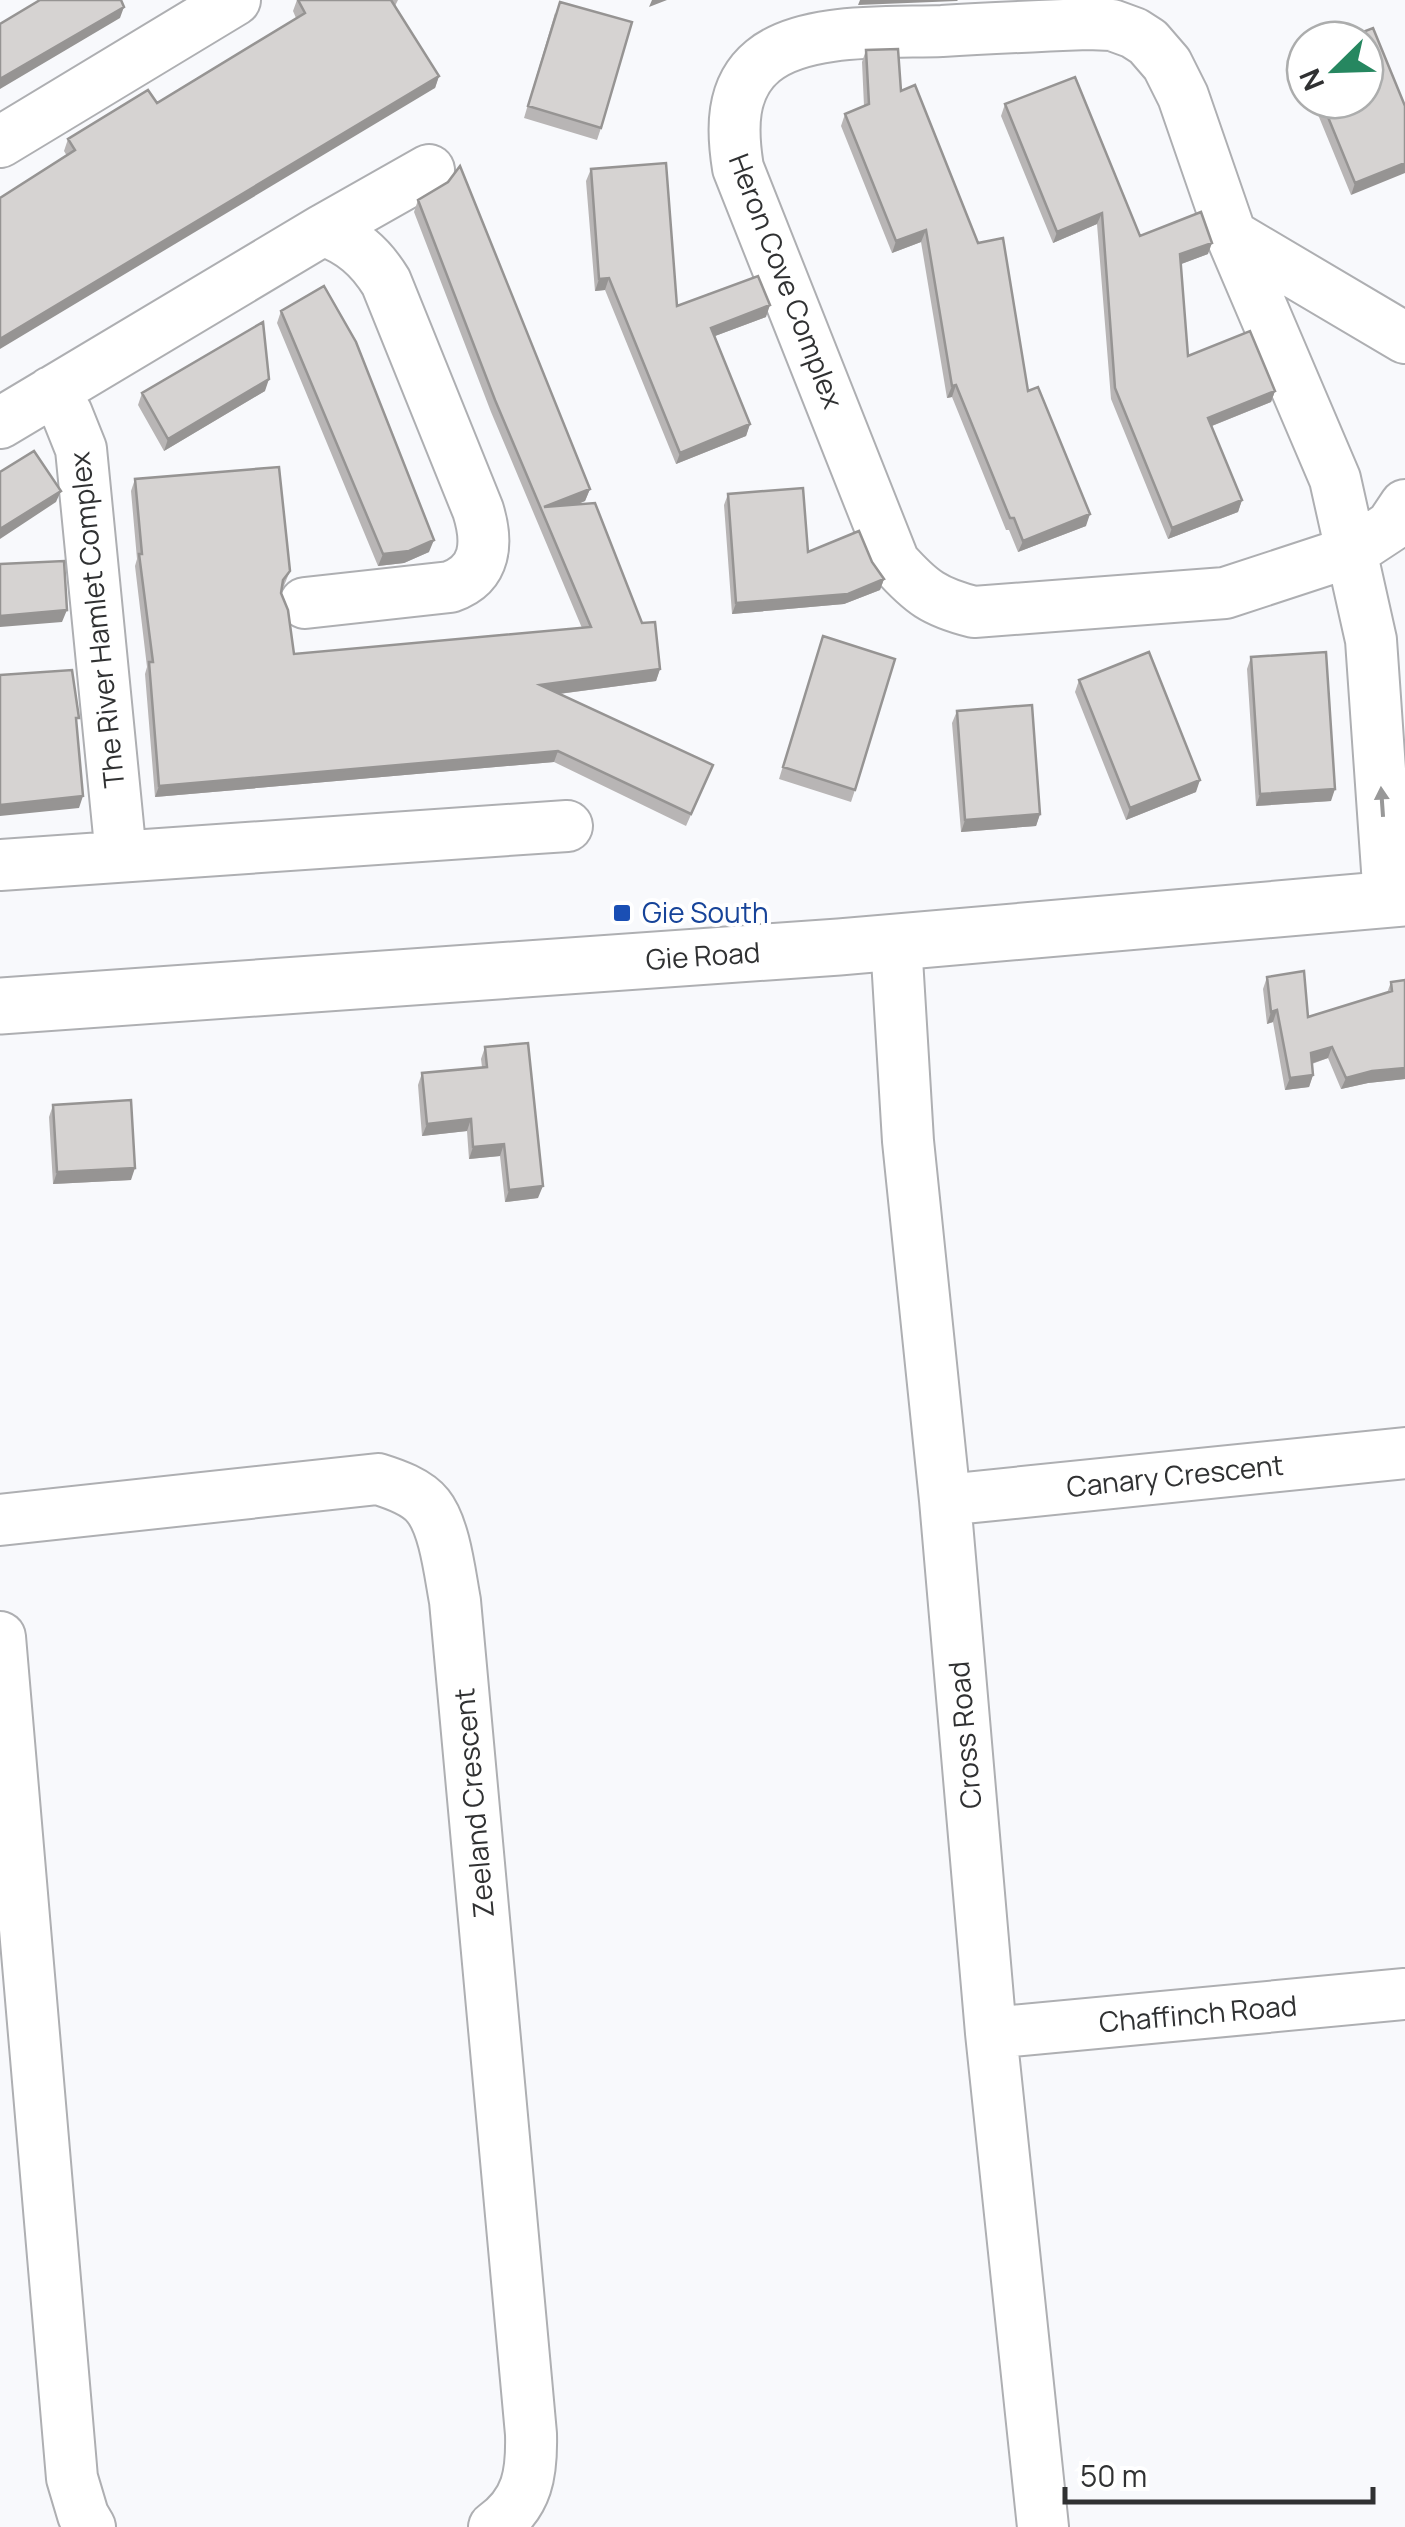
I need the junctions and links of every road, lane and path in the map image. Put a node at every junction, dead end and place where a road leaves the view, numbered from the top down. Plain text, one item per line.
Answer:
1 (234, 0) edge
2 (0, 142) edge
3 (429, 170) dead end
4 (323, 230) junction
5 (1230, 235) junction
6 (1405, 338) edge
7 (51, 392) junction
8 (0, 423) edge
9 (1389, 535) edge
10 (306, 603) dead end
11 (568, 826) dead end
12 (122, 856) junction
13 (0, 865) edge
14 (1397, 898) edge
15 (896, 942) junction
16 (0, 1006) edge
17 (1405, 1452) edge
18 (945, 1500) junction
19 (0, 1520) edge
20 (0, 1637) edge
21 (1405, 1994) edge
22 (991, 2033) junction
23 (85, 2526) edge
24 (494, 2527) edge
25 (1042, 2527) edge

1 - 2 street
3 - 4 street
4 - 7 street
4 - 10 street
5 - 6 street
5 - 9 street, Heron Cove Complex
5 - 9 street, Heron Cove Complex
7 - 8 street
7 - 12 street, The River Hamlet Complex
14 -> 9 street
11 - 12 street
12 - 13 street
14 - 15 street, Gie Road
15 - 16 street, Gie Road
15 - 18 street, Cross Road
17 - 18 street, Canary Crescent
18 - 22 street, Cross Road
19 - 24 street, Zeeland Crescent
20 - 23 street
21 - 22 street, Chaffinch Road
22 - 25 street, Cross Road

